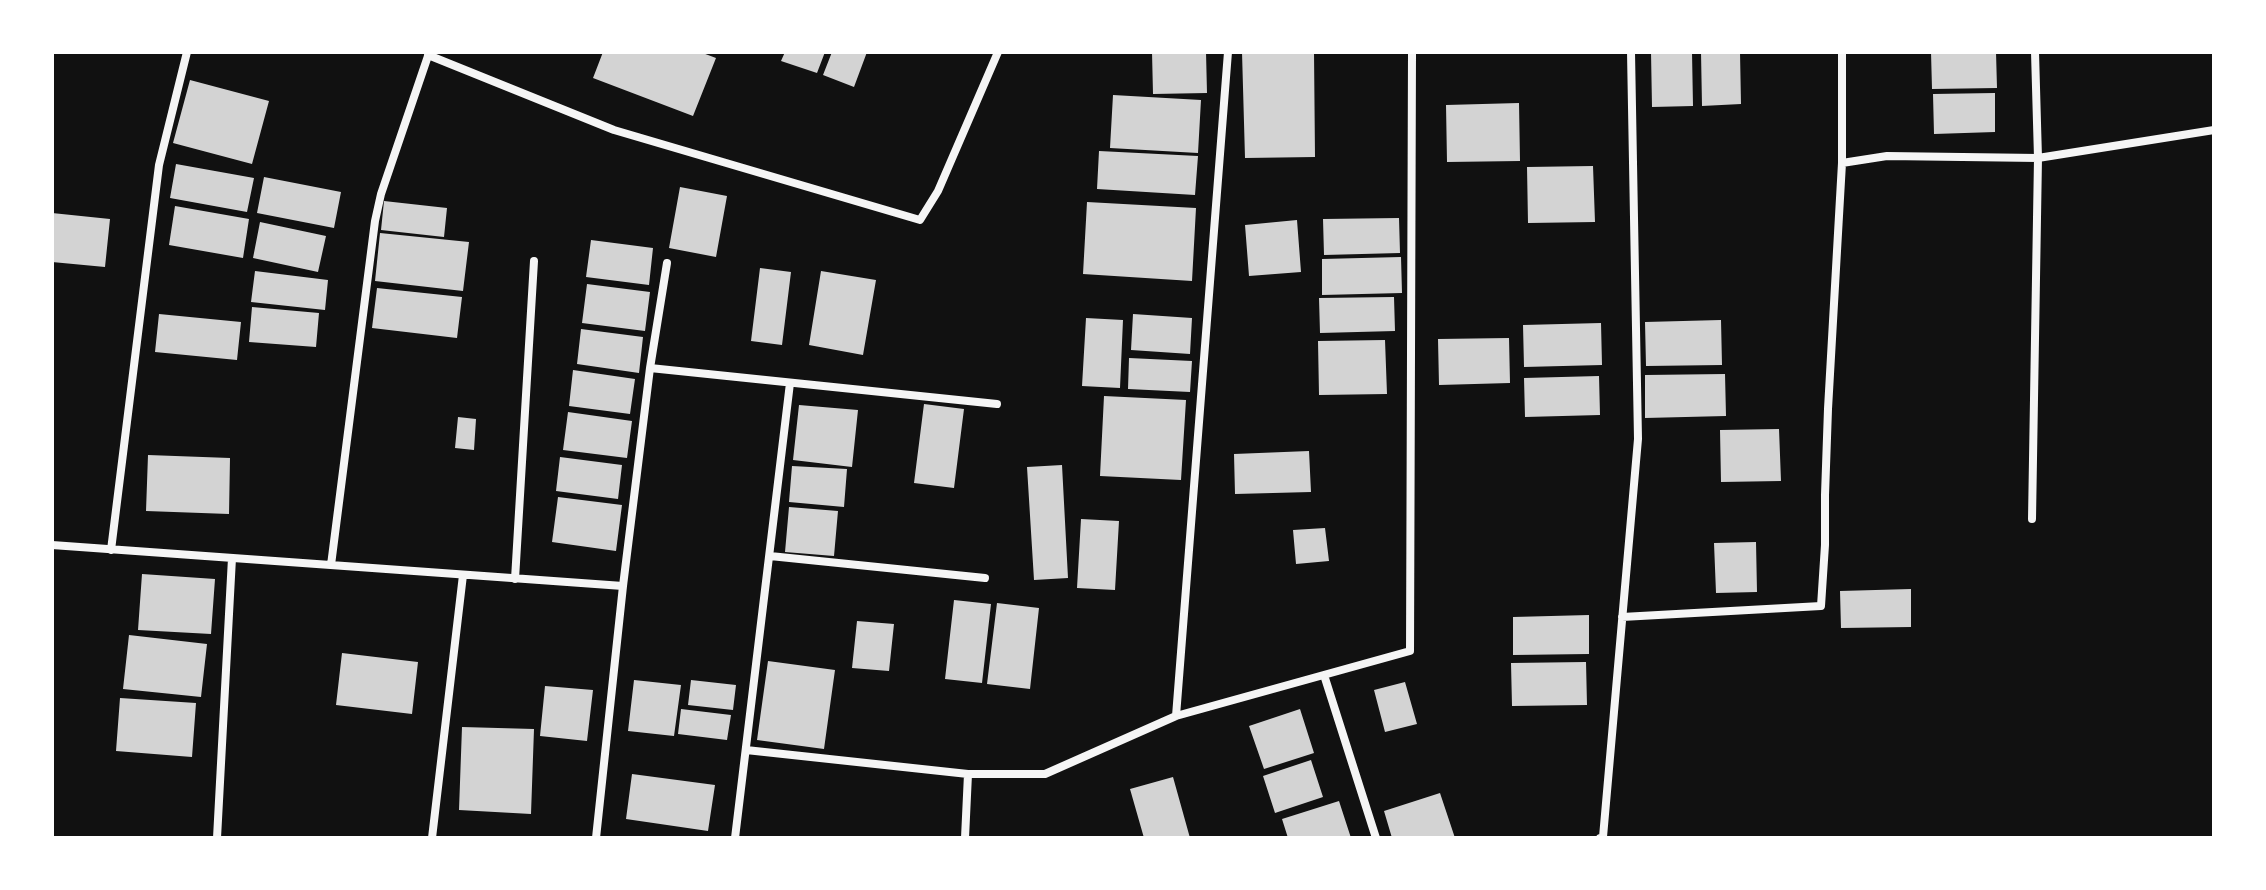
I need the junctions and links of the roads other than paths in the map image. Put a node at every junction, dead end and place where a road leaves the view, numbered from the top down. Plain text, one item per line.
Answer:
1 (187, 52) edge
2 (998, 52) edge
3 (1228, 52) edge
4 (1412, 52) edge
5 (1631, 52) edge
6 (1842, 52) edge
7 (2035, 52) edge
8 (429, 54) edge
9 (2214, 130) edge
10 (2038, 158) junction
11 (1842, 163) junction
12 (534, 261) dead end
13 (667, 263) dead end
14 (650, 368) junction
15 (790, 383) junction
16 (997, 404) dead end
17 (2032, 519) dead end
18 (52, 545) edge
19 (111, 550) junction
20 (770, 556) junction
21 (232, 558) junction
22 (331, 565) junction
23 (463, 575) junction
24 (985, 578) dead end
25 (515, 579) junction
26 (623, 586) junction
27 (1622, 617) junction
28 (1324, 675) junction
29 (1176, 716) junction
30 (746, 750) junction
31 (968, 774) junction
32 (217, 838) edge
33 (432, 838) edge
34 (596, 838) edge
35 (735, 838) edge
36 (965, 838) edge
37 (1376, 838) edge
38 (1600, 838) edge

1 - 19 street
2 - 8 street
3 - 29 street
4 - 28 street
5 - 27 street
6 - 11 street
7 - 10 street
8 - 22 street
9 - 10 street
10 - 11 street
10 - 17 street
11 - 27 street
12 - 25 street
13 - 14 street
14 - 15 street
14 - 26 street
15 - 16 street
15 - 20 street
18 - 19 street
19 - 21 street
20 - 24 street
20 - 30 street
21 - 22 street
21 - 32 street
22 - 23 street
23 - 25 street
23 - 33 street
25 - 26 street
26 - 34 street
27 - 38 street
28 - 29 street
28 - 37 street
29 - 31 street
30 - 31 street
30 - 35 street
31 - 36 street

